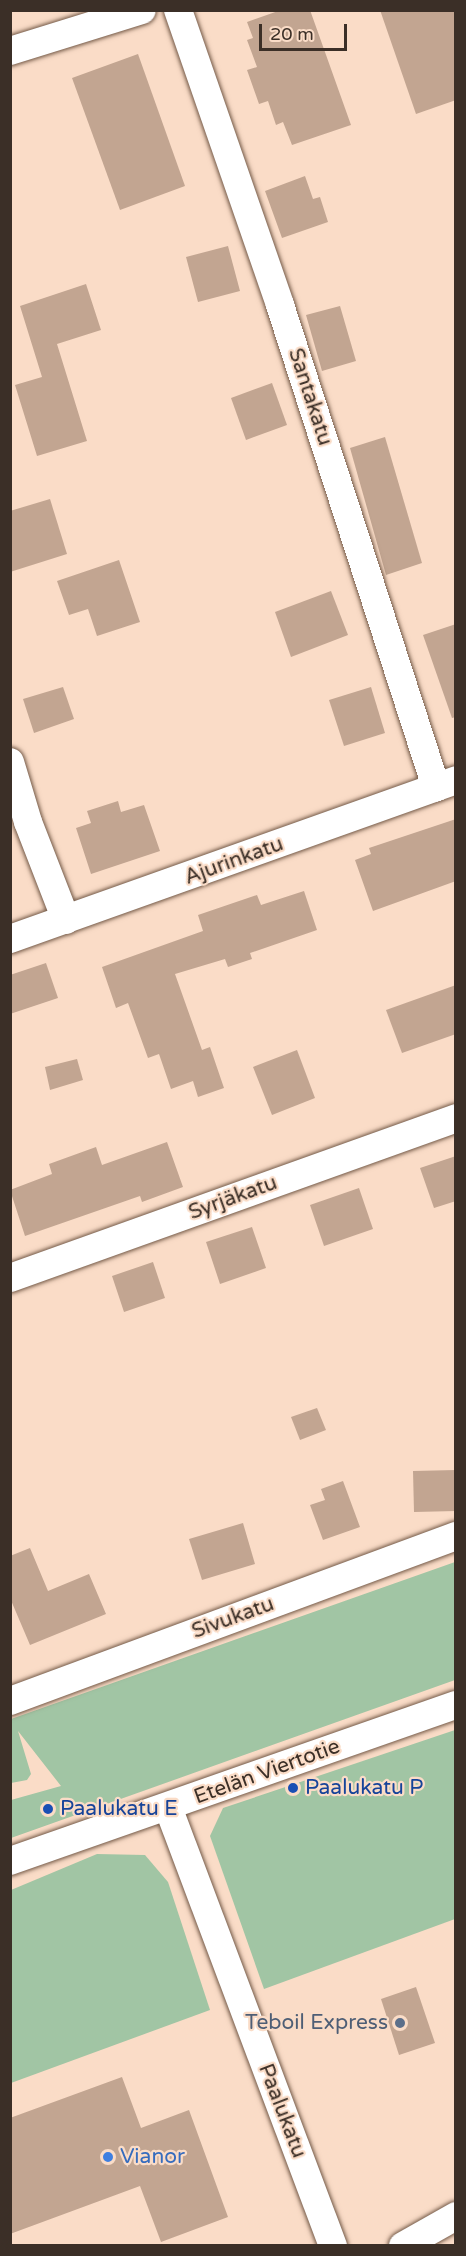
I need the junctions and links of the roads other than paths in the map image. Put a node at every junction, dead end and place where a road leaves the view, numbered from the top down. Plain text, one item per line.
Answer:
1 (142, 10) edge
2 (178, 10) edge
3 (10, 51) edge
4 (10, 762) edge
5 (446, 783) edge
6 (66, 920) junction
7 (10, 939) edge
8 (456, 1118) edge
9 (10, 1278) edge
10 (456, 1536) edge
11 (10, 1701) edge
12 (456, 1705) edge
13 (168, 1807) junction
14 (10, 1861) edge
15 (456, 2216) edge
16 (333, 2246) edge
17 (403, 2246) edge

1 - 3 street
2 - 5 street, Santakatu
4 - 6 street
5 - 6 street, Ajurinkatu
6 - 7 street, Ajurinkatu
8 - 9 street, Syrjäkatu
10 - 11 street, Sivukatu
12 - 13 street, Etelän Viertotie
13 - 14 street, Etelän Viertotie
13 - 16 street, Paalukatu
15 - 17 street

